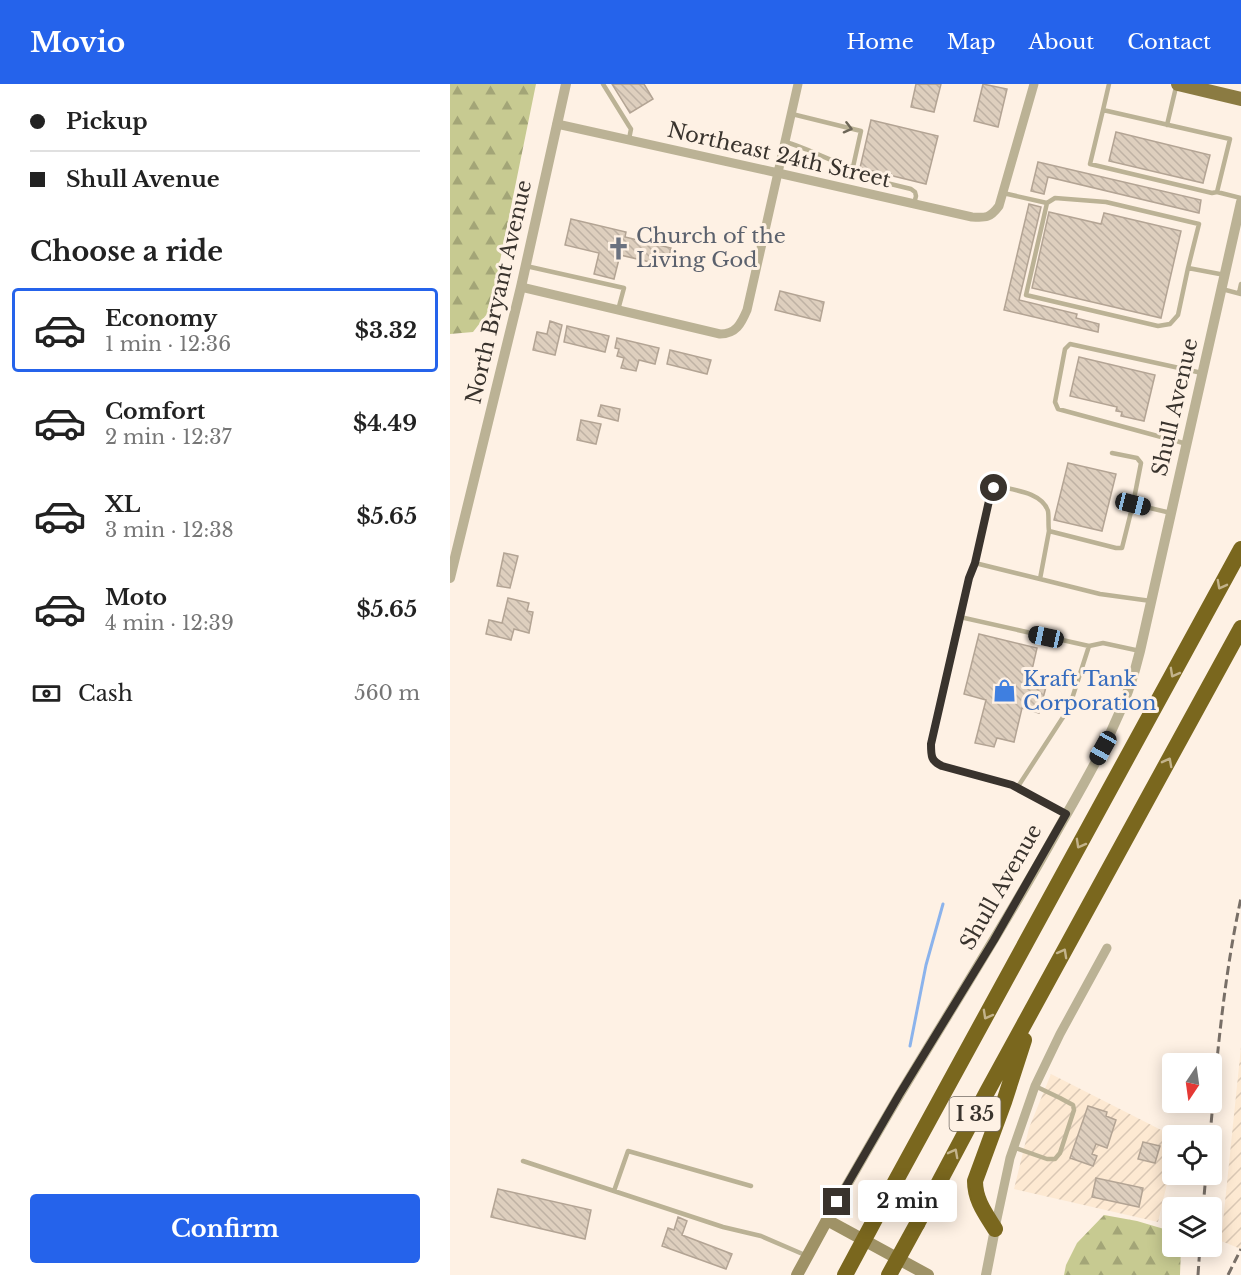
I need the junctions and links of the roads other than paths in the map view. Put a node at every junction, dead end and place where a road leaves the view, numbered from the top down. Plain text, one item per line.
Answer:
1 (566, 84) edge
2 (603, 84) edge
3 (798, 84) edge
4 (1034, 84) edge
5 (1109, 84) edge
6 (1178, 84) edge
7 (1241, 99) edge
8 (1103, 110) junction
9 (792, 114) junction
10 (557, 124) junction
11 (1167, 125) junction
12 (629, 139) junction
13 (785, 142) junction
14 (853, 167) junction
15 (778, 172) junction
16 (1003, 192) junction
17 (1218, 192) junction
18 (1241, 200) edge
19 (1047, 203) junction
20 (914, 204) junction
21 (526, 266) junction
22 (1188, 268) junction
23 (1225, 275) junction
24 (1241, 284) edge
25 (521, 287) junction
26 (1222, 289) junction
27 (1240, 293) edge
28 (618, 310) junction
29 (1203, 373) junction
30 (1187, 444) junction
31 (1112, 453) dead end
32 (1133, 504) junction
33 (1171, 513) junction
34 (1049, 531) junction
35 (1241, 549) edge
36 (975, 563) junction
37 (450, 578) edge
38 (1040, 579) junction
39 (1151, 601) junction
40 (960, 617) junction
41 (1241, 628) edge
42 (1089, 646) junction
43 (1140, 651) junction
44 (1017, 788) junction
45 (1066, 814) junction
46 (1107, 948) dead end
47 (1035, 1005) junction
48 (1035, 1086) junction
49 (1013, 1147) junction
50 (523, 1161) dead end
51 (751, 1186) dead end
52 (614, 1191) junction
53 (827, 1220) junction
54 (995, 1229) junction
55 (807, 1257) junction
56 (797, 1275) edge
57 (845, 1275) edge
58 (889, 1275) edge
59 (928, 1275) edge
60 (986, 1275) edge

1 - 10 street, North Bryant Avenue
2 - 12 lane
3 - 9 street
4 - 16 street
5 - 8 lane
6 - 7 main road
6 - 11 lane
8 - 11 lane
8 - 17 lane
9 - 13 street
9 -> 14 lane
10 - 12 street, Northeast 24th Street
10 - 21 street, North Bryant Avenue
11 - 17 lane
12 - 15 street, Northeast 24th Street
13 - 14 lane
13 - 15 street
14 - 20 lane
15 - 20 street, Northeast 24th Street
15 - 28 street
16 - 19 lane
16 - 20 street, Northeast 24th Street
17 - 18 lane
18 - 23 street, Shull Avenue
19 - 22 lane
19 - 22 lane
21 - 25 street, North Bryant Avenue
21 - 28 lane
22 - 23 lane
23 - 26 street, Shull Avenue
24 - 27 lane
25 - 28 street
25 - 37 street, North Bryant Avenue
26 - 27 lane
26 - 29 street, Shull Avenue
29 - 30 street, Shull Avenue
29 - 30 lane
30 - 33 street, Shull Avenue
31 - 32 lane
32 - 33 lane
32 - 34 lane
33 - 39 street, Shull Avenue
34 - 36 lane
34 - 38 lane
35 -> 57 highway, I 35, bridge
36 - 38 lane
36 - 40 lane
38 - 39 lane
39 - 43 street, Shull Avenue
40 - 42 lane
40 - 44 lane
47 -> 41 highway, I 35
42 - 43 lane
42 - 44 lane
43 - 45 street, Shull Avenue
44 - 45 lane
45 - 53 street, Shull Avenue
46 - 48 street
47 - 54 highway
58 -> 47 highway, I 35, bridge
48 - 49 street
48 - 49 lane
49 - 54 street
50 - 52 lane
51 - 52 lane
52 - 55 lane
53 - 55 main road
53 - 59 main road
54 - 60 street
55 - 56 main road

